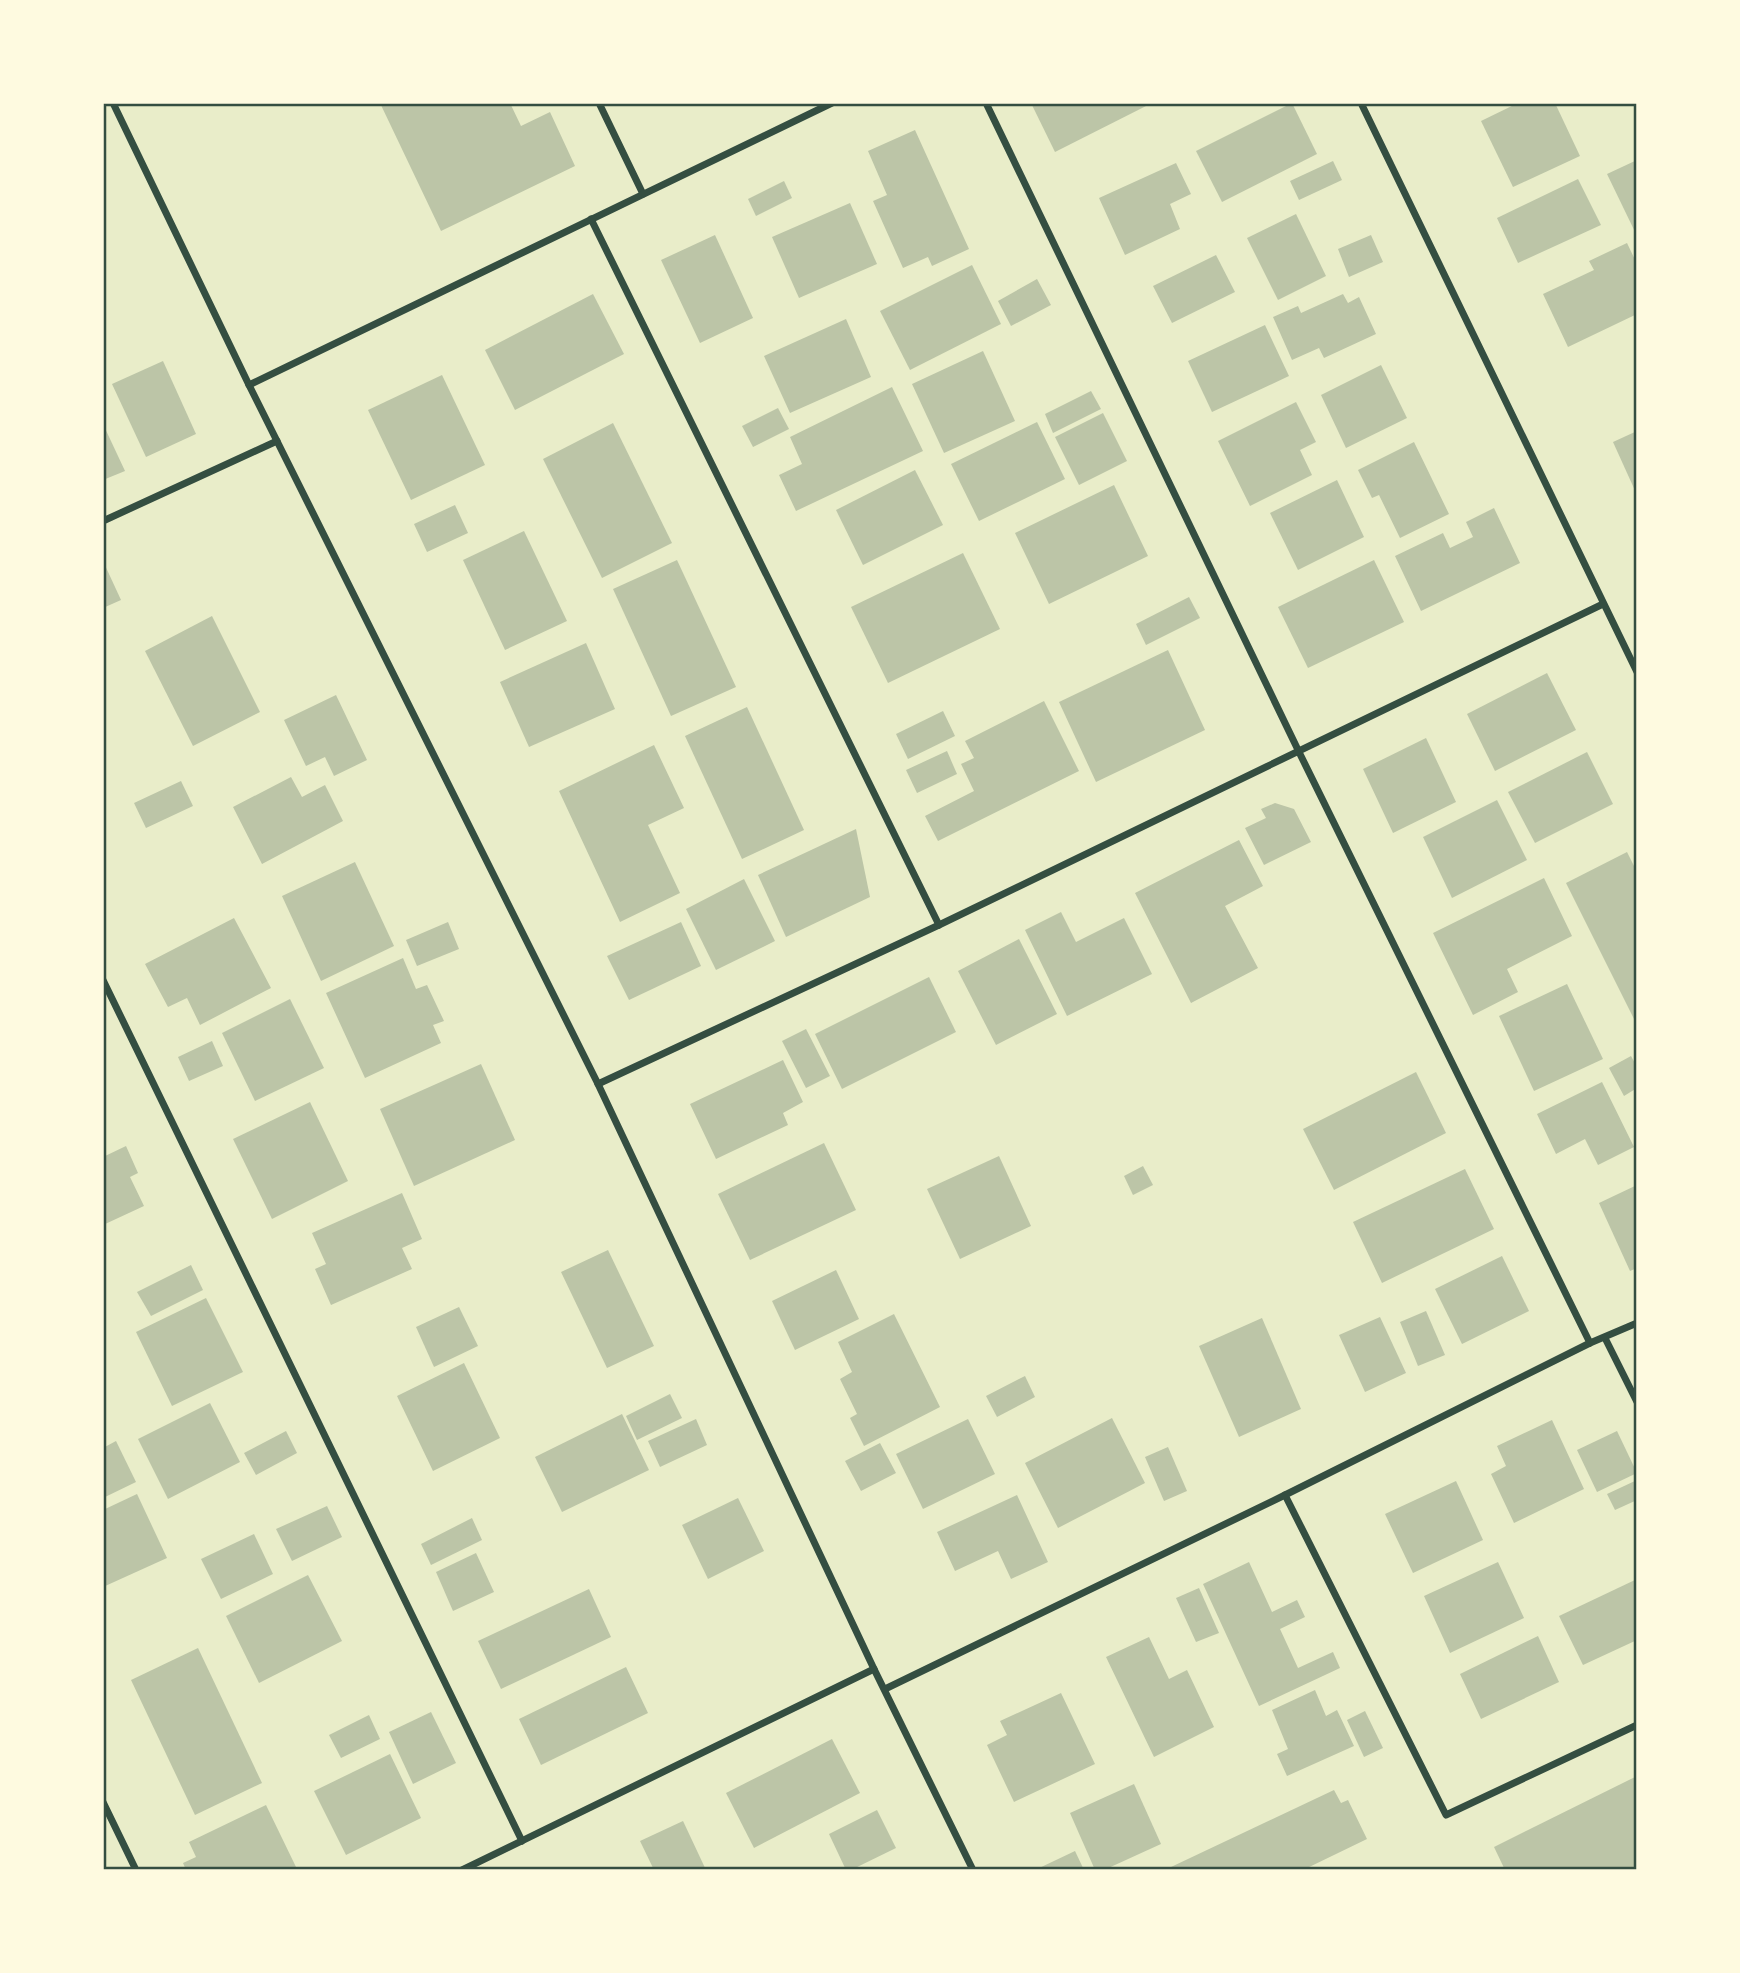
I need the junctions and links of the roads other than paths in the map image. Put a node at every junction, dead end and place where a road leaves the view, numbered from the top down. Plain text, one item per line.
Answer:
1 (113, 103) edge
2 (599, 103) edge
3 (832, 103) edge
4 (986, 103) edge
5 (1361, 103) edge
6 (643, 194) junction
7 (591, 219) junction
8 (249, 385) junction
9 (277, 441) junction
10 (103, 521) edge
11 (1603, 604) junction
12 (1637, 672) edge
13 (1299, 752) junction
14 (939, 925) junction
15 (103, 980) edge
16 (598, 1084) junction
17 (1637, 1323) edge
18 (1605, 1338) junction
19 (1590, 1343) junction
20 (1637, 1402) edge
21 (1285, 1495) junction
22 (874, 1669) junction
23 (886, 1689) junction
24 (1637, 1725) edge
25 (103, 1802) edge
26 (522, 1841) junction
27 (136, 1870) edge
28 (462, 1870) edge
29 (973, 1870) edge

1 - 8 street
2 - 6 street
3 - 6 street
4 - 13 street
5 - 11 street
6 - 7 street
7 - 8 street
7 - 14 street
8 - 9 street
9 - 10 street
9 - 16 street
11 - 12 street
11 - 13 street
13 - 14 street
13 - 19 street
14 - 16 street
15 - 26 street
16 - 22 street
17 - 18 street
18 - 19 street
18 - 20 street
19 - 21 street
21 - 23 street
21 - 24 street
22 - 23 street
22 - 26 street
23 - 29 street
25 - 27 street
26 - 28 street

